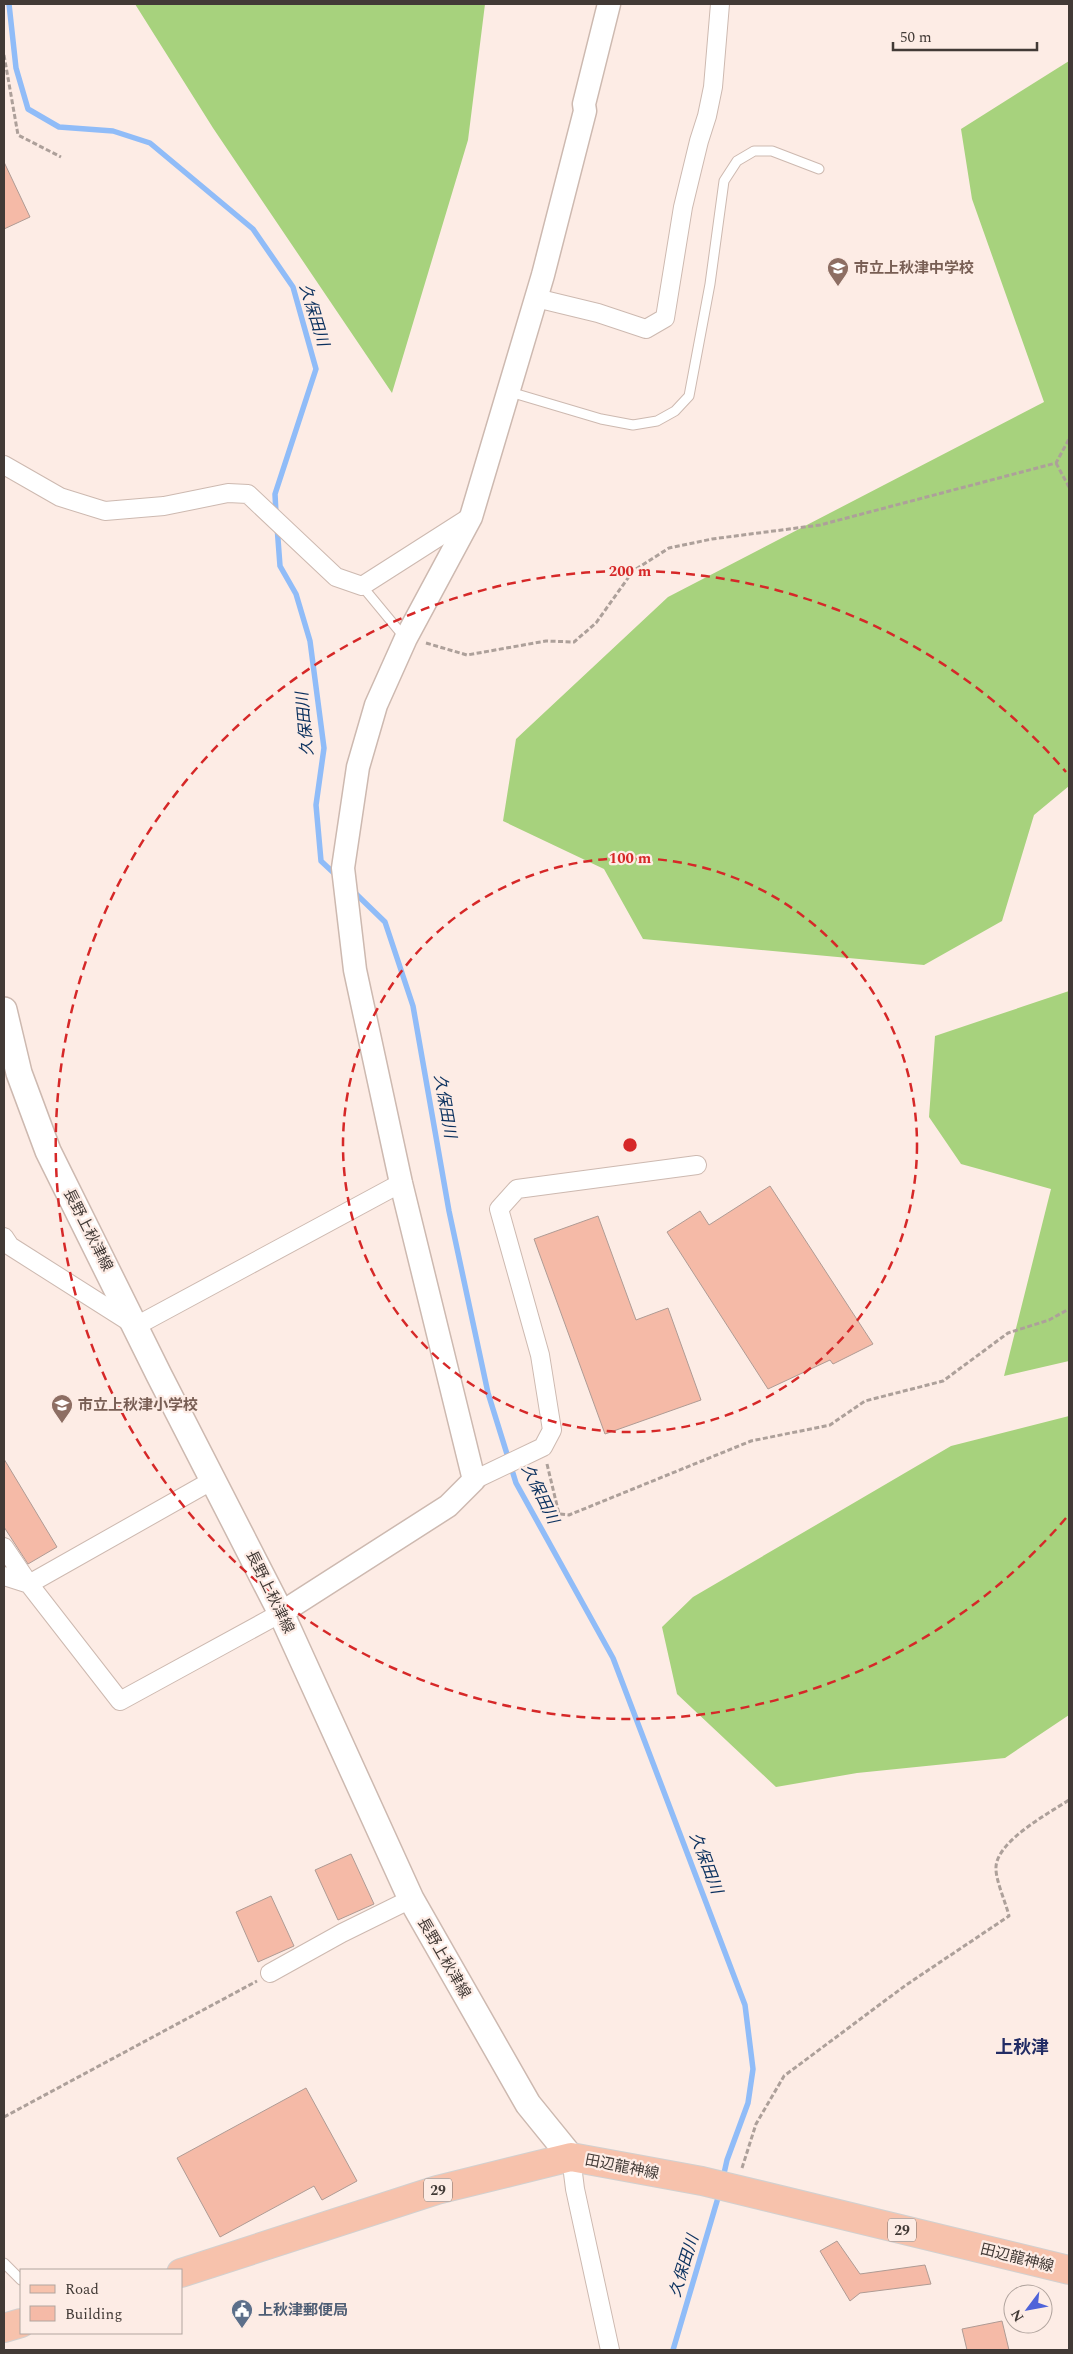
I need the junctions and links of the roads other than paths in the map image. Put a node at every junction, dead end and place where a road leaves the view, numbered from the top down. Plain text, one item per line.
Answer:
1 (609, 4) edge
2 (720, 4) edge
3 (819, 169) dead end
4 (536, 298) junction
5 (510, 392) junction
6 (4, 465) edge
7 (471, 517) junction
8 (362, 586) junction
9 (406, 638) junction
10 (4, 1010) edge
11 (697, 1165) dead end
12 (401, 1183) junction
13 (4, 1238) edge
14 (136, 1326) junction
15 (213, 1480) junction
16 (474, 1480) junction
17 (4, 1547) edge
18 (4, 1576) edge
19 (29, 1584) junction
20 (281, 1613) junction
21 (411, 1899) junction
22 (270, 1973) road end
23 (571, 2157) junction
24 (4, 2263) edge
25 (1069, 2270) edge
26 (182, 2273) edge
27 (20, 2279) edge
28 (20, 2323) edge
29 (4, 2328) edge
30 (610, 2350) edge

1 - 4 street
2 - 4 street
3 - 5 lane
4 - 5 street
5 - 7 street
6 - 8 street
7 - 8 street
7 - 9 street
8 - 9 lane
9 - 12 street
10 - 14 main road, 長野上秋津線
11 - 16 street
12 - 14 street
12 - 16 street
13 - 14 street
14 - 15 main road, 長野上秋津線
15 - 19 street
15 - 20 main road, 長野上秋津線
16 - 20 street
17 - 19 street
18 - 19 street
19 - 20 street
20 - 21 main road, 長野上秋津線
21 - 22 street
21 - 23 main road, 長野上秋津線
23 - 25 main road, 田辺龍神線 / 29
23 - 26 main road, 田辺龍神線 / 29
23 - 30 street
24 - 27 lane
28 - 29 main road

